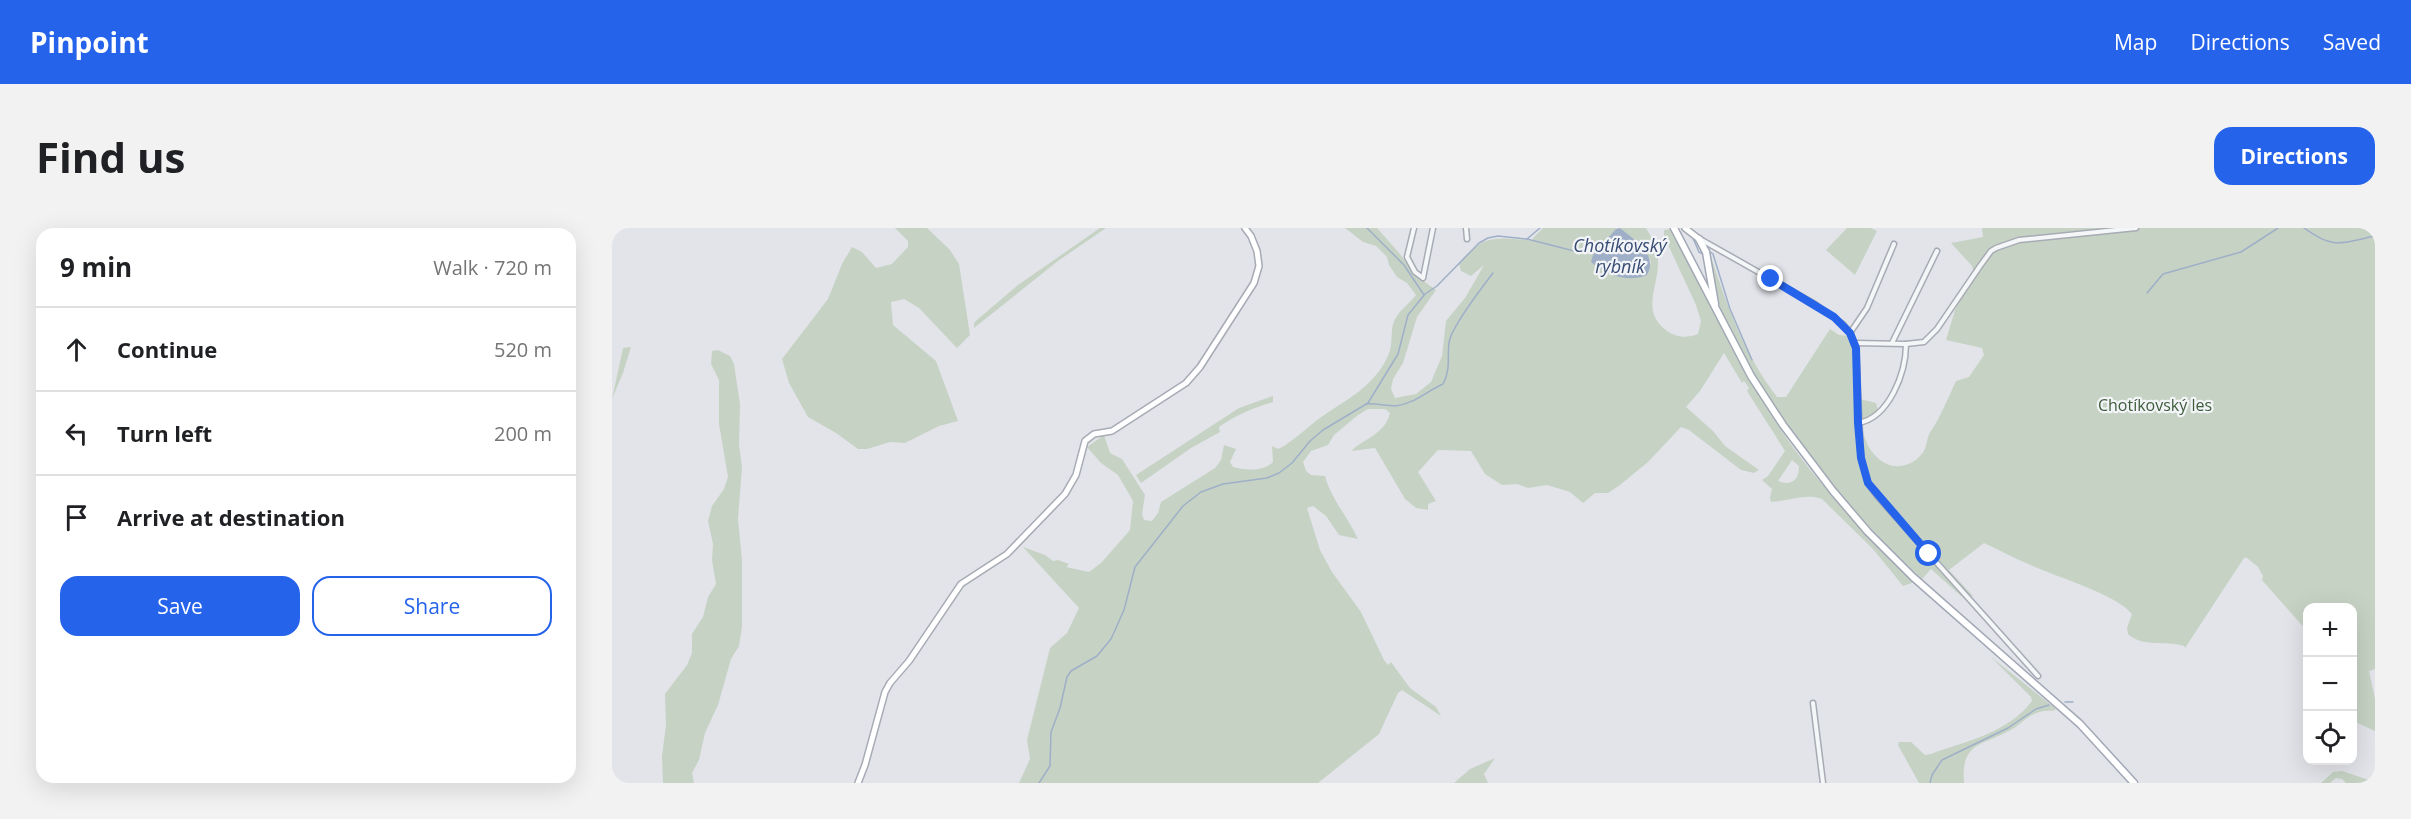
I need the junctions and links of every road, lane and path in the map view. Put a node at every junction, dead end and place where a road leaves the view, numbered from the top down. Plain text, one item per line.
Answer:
1 (1245, 228) edge
2 (1414, 228) edge
3 (1432, 228) edge
4 (1466, 228) edge
5 (1674, 228) edge
6 (1685, 228) edge
7 (2136, 228) edge
8 (1467, 239) dead end
9 (1699, 239) junction
10 (1894, 244) dead end
11 (1936, 251) dead end
12 (1720, 318) junction
13 (1850, 333) junction
14 (1855, 343) junction
15 (1892, 343) junction
16 (1906, 344) junction
17 (1858, 423) junction
18 (2038, 676) dead end
19 (1813, 703) dead end
20 (858, 783) edge
21 (1823, 783) edge
22 (2134, 783) edge

1 - 20 street
2 - 3 street
4 - 8 street
5 - 12 main road
6 - 9 street
7 - 16 street
9 - 12 main road
9 - 13 street
10 - 13 street
11 - 15 street
12 - 22 main road
13 - 14 street
14 - 15 street
14 - 17 street
15 - 16 street
16 - 17 street
17 - 18 street
19 - 21 street

